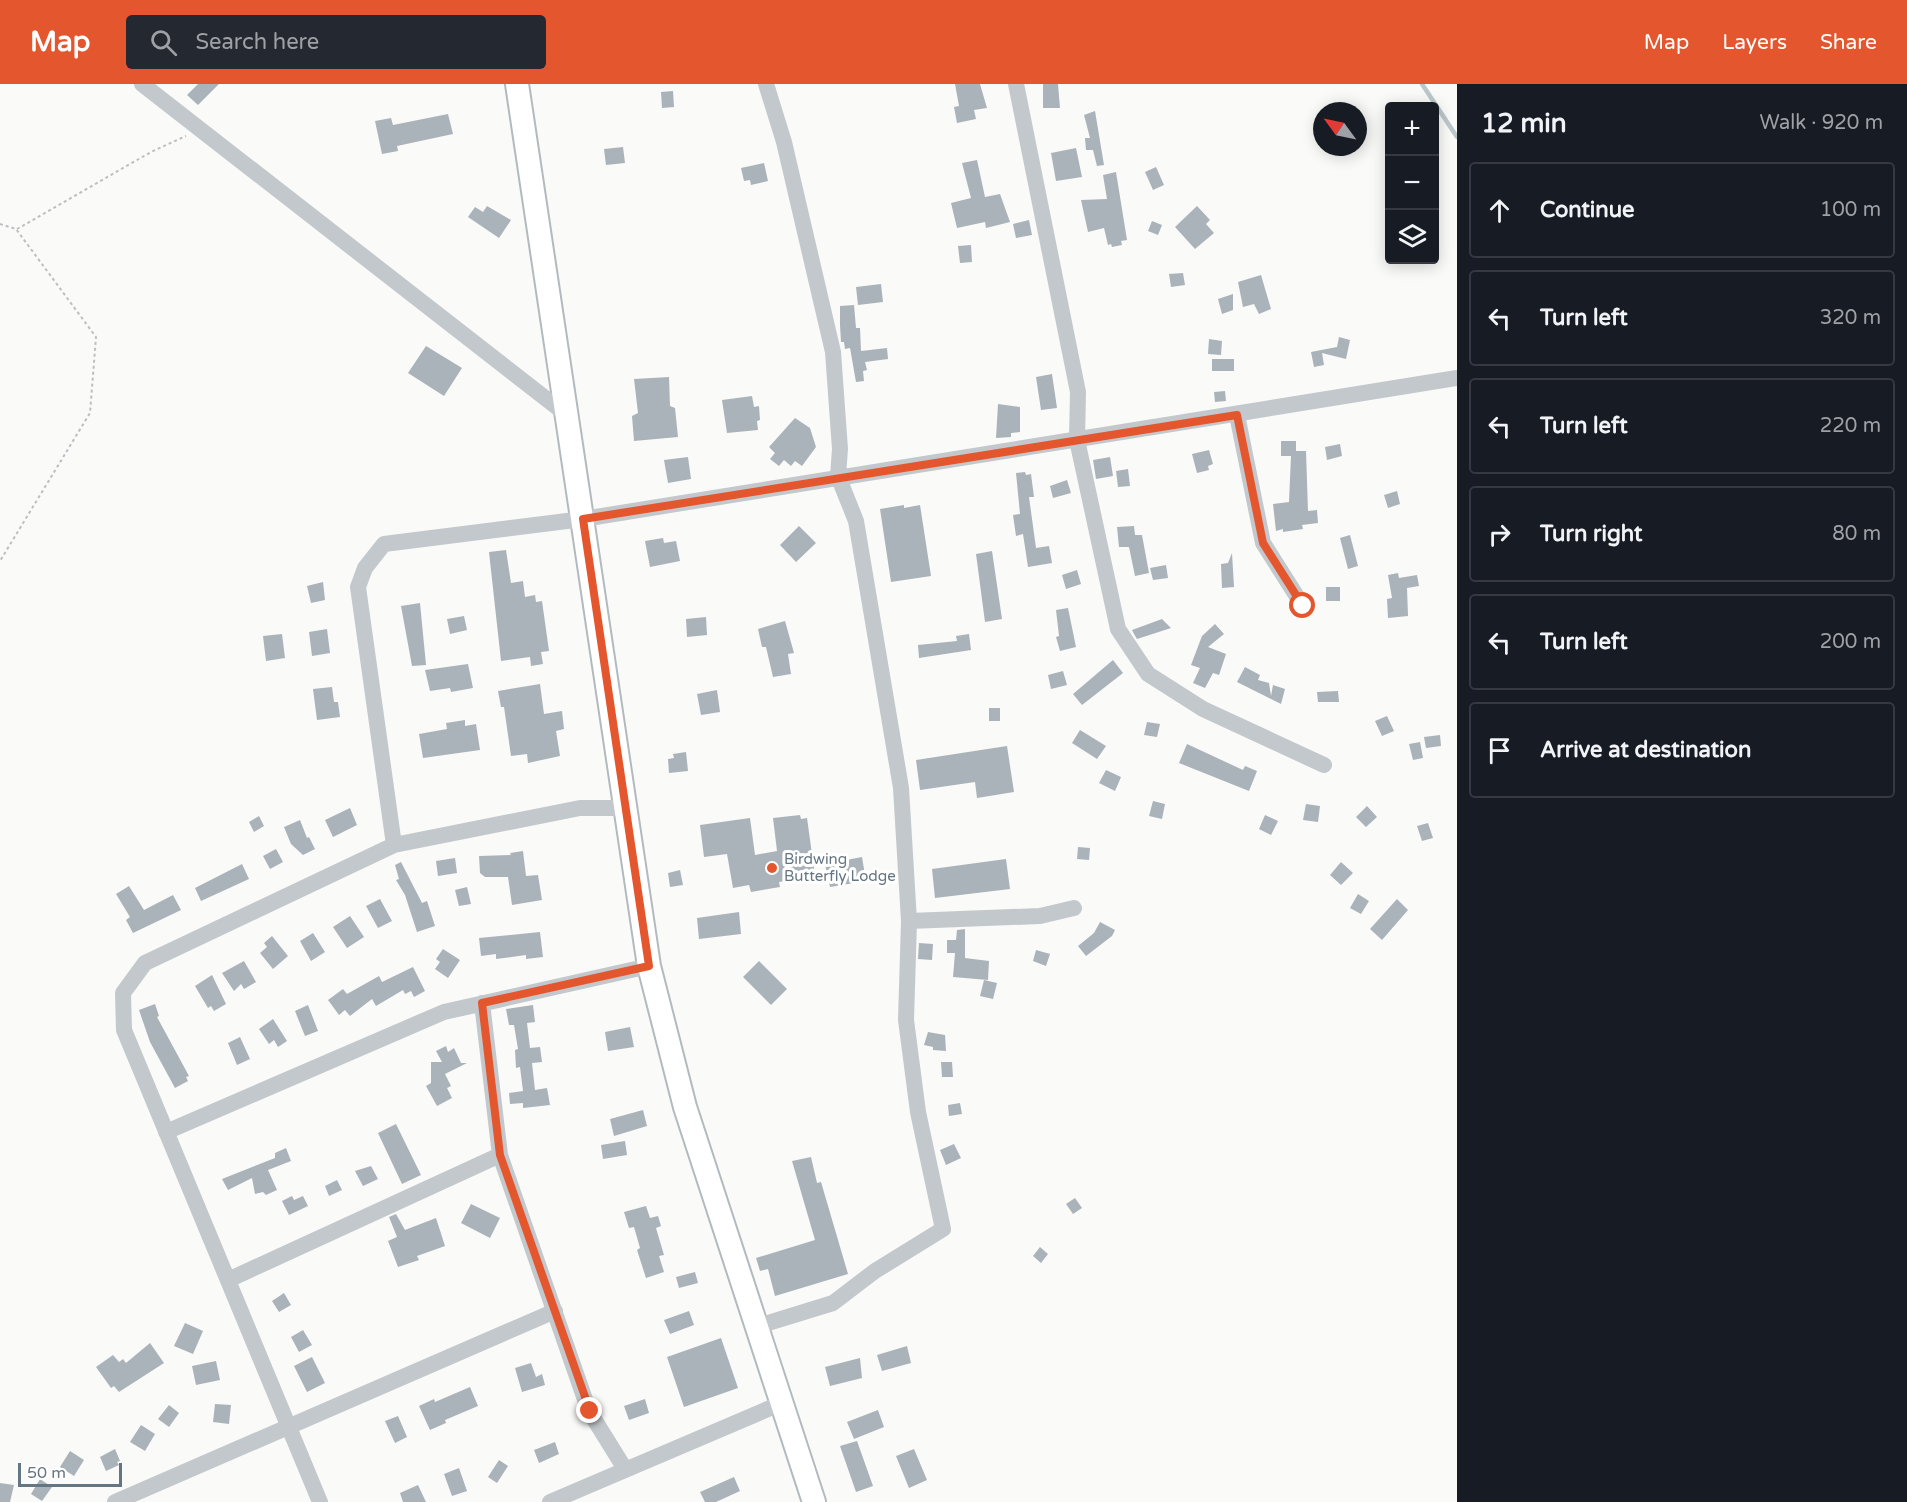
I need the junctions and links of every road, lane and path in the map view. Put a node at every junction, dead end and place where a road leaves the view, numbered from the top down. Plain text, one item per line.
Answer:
1 (142, 84) edge
2 (517, 84) edge
3 (766, 84) edge
4 (1016, 84) edge
5 (199, 130) junction
6 (0, 224) edge
7 (16, 229) junction
8 (1457, 378) edge
9 (567, 415) junction
10 (1237, 415) junction
11 (1077, 440) junction
12 (838, 476) junction
13 (583, 519) junction
14 (0, 561) edge
15 (1303, 606) dead end
16 (1324, 765) dead end
17 (626, 808) junction
18 (394, 845) junction
19 (1074, 908) dead end
20 (909, 921) junction
21 (649, 966) junction
22 (482, 1003) junction
23 (166, 1132) junction
24 (500, 1155) junction
25 (228, 1280) junction
26 (555, 1311) junction
27 (755, 1327) junction
28 (782, 1403) junction
29 (288, 1426) junction
30 (625, 1469) junction
31 (115, 1502) edge
32 (320, 1502) edge
33 (550, 1502) edge
34 (814, 1502) edge

1 - 5 street
2 - 9 main road
3 - 12 street
4 - 11 street
5 - 7 path
5 - 9 street
6 - 7 path
7 - 14 path
8 - 10 street
9 - 13 main road
10 - 11 street
10 - 15 street
11 - 12 street
11 - 16 street
12 - 13 street
12 - 20 street
13 - 17 main road
13 - 18 street
17 - 18 street
17 - 21 main road
18 - 23 street
19 - 20 street
20 - 27 street
21 - 22 street
21 - 27 main road
22 - 23 street
22 - 24 street
23 - 25 street
24 - 25 street
24 - 26 street
25 - 29 street
26 - 29 street
26 - 30 street
27 - 28 main road
28 - 30 street
28 - 34 main road
29 - 31 street
29 - 32 street
30 - 33 street

